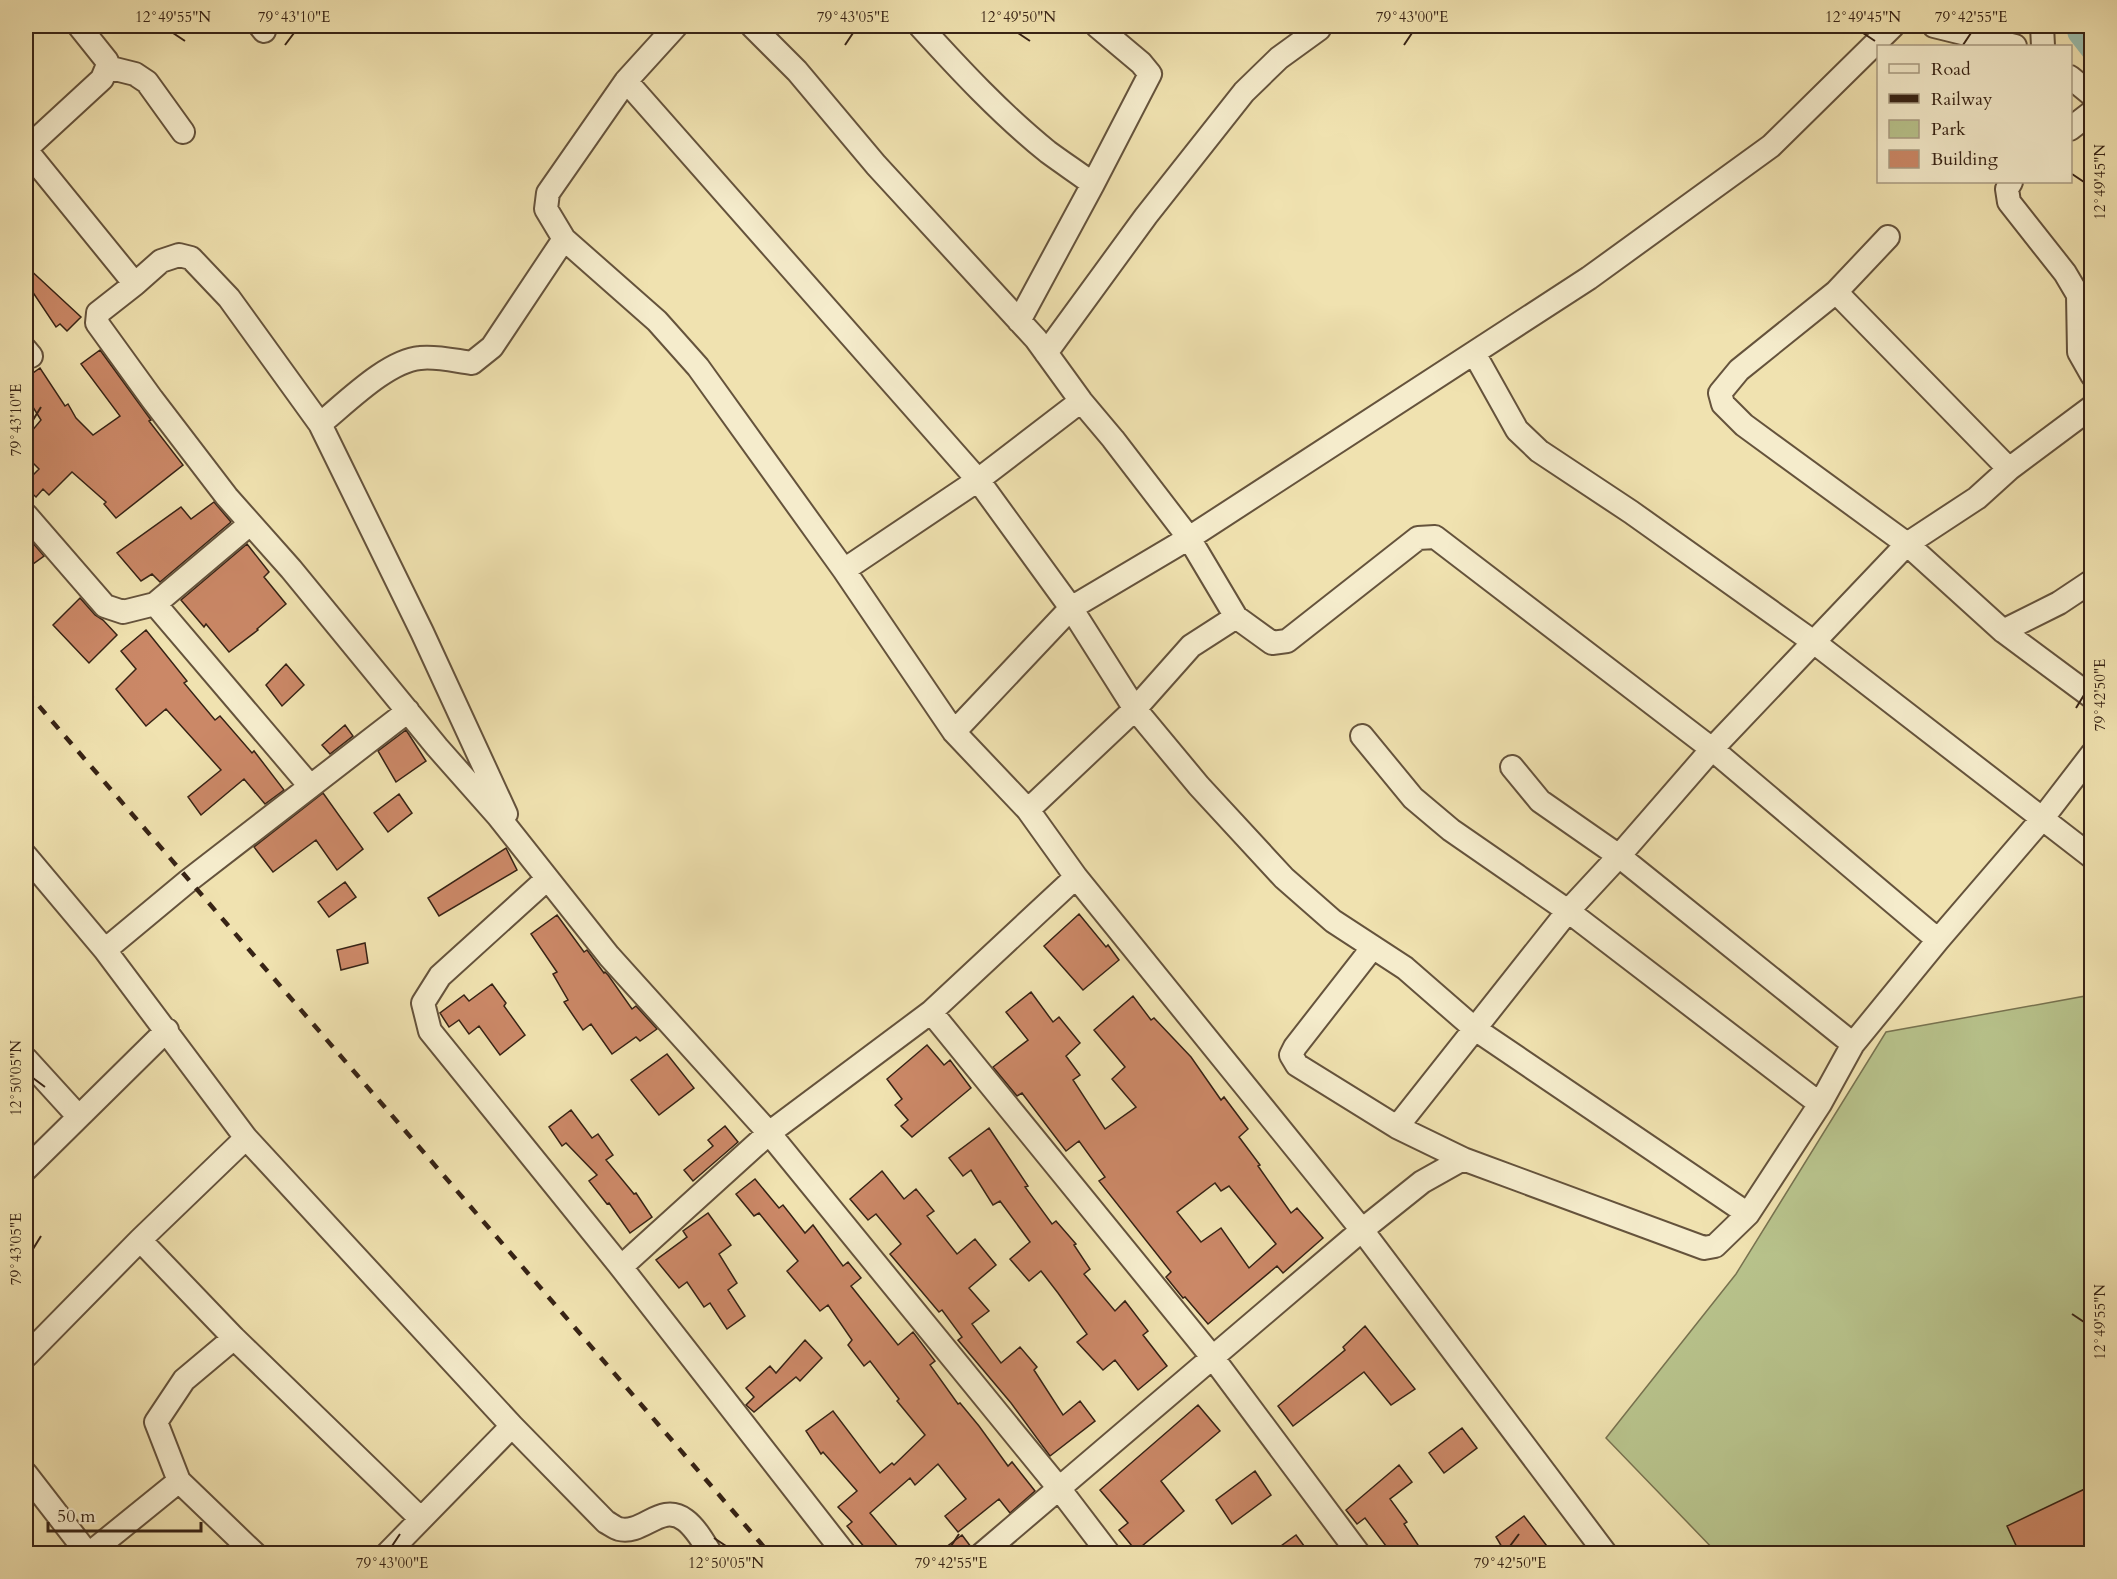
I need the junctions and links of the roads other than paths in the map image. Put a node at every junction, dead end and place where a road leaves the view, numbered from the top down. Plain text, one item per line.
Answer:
1 (80, 26) edge
2 (676, 26) edge
3 (752, 26) edge
4 (920, 26) edge
5 (1096, 26) edge
6 (1893, 26) edge
7 (1934, 26) edge
8 (2042, 26) edge
9 (1319, 27) edge
10 (2011, 45) edge
11 (2043, 45) edge
12 (107, 67) junction
13 (2072, 79) edge
14 (626, 81) junction
15 (2091, 95) edge
16 (2091, 112) edge
17 (2072, 127) edge
18 (183, 132) dead end
19 (26, 150) edge
20 (2010, 183) edge
21 (1093, 184) junction
22 (1888, 237) dead end
23 (564, 239) junction
24 (135, 284) junction
25 (1836, 292) junction
26 (1019, 321) junction
27 (1046, 352) junction
28 (1474, 353) junction
29 (2091, 375) edge
30 (1081, 401) junction
31 (2091, 407) edge
32 (320, 424) junction
33 (2009, 469) junction
34 (978, 480) junction
35 (26, 515) edge
36 (250, 524) junction
37 (1189, 538) junction
38 (1907, 544) junction
39 (844, 570) junction
40 (2091, 581) edge
41 (155, 604) junction
42 (1071, 608) junction
43 (1236, 617) junction
44 (2003, 631) junction
45 (1815, 643) junction
46 (2091, 697) edge
47 (1135, 709) junction
48 (408, 711) junction
49 (954, 732) junction
50 (1362, 736) dead end
51 (1712, 749) junction
52 (2091, 754) edge
53 (1512, 766) dead end
54 (310, 786) junction
55 (1028, 810) junction
56 (2042, 819) junction
57 (521, 845) junction
58 (26, 856) edge
59 (1618, 856) junction
60 (2091, 857) edge
61 (1076, 877) junction
62 (547, 879) junction
63 (1568, 911) junction
64 (1938, 940) junction
65 (1373, 947) junction
66 (105, 950) junction
67 (931, 1012) junction
68 (1475, 1029) junction
69 (166, 1030) junction
70 (1853, 1044) junction
71 (26, 1059) edge
72 (1820, 1104) junction
73 (78, 1116) junction
74 (1397, 1127) junction
75 (769, 1133) junction
76 (246, 1138) junction
77 (1463, 1159) junction
78 (26, 1169) edge
79 (1748, 1214) junction
80 (1362, 1230) junction
81 (140, 1240) junction
82 (621, 1267) junction
83 (234, 1338) junction
84 (26, 1356) edge
85 (1213, 1358) junction
86 (512, 1426) junction
87 (26, 1474) edge
88 (179, 1481) junction
89 (1058, 1487) junction
90 (421, 1519) junction
91 (89, 1554) edge
92 (255, 1554) edge
93 (387, 1554) edge
94 (711, 1554) edge
95 (845, 1554) edge
96 (982, 1554) edge
97 (1108, 1554) edge
98 (1359, 1554) edge
99 (1606, 1554) edge

1 - 12 street
2 - 14 street
3 - 26 street
4 - 21 street
5 - 21 street
6 - 28 street
7 - 10 street
8 - 11 street
9 - 27 street
12 - 18 street
12 - 19 street
13 - 15 street
14 - 23 street
14 - 34 street
16 - 17 street
19 - 24 street
20 - 29 street
21 - 26 street
22 - 25 street
23 - 32 street
23 - 39 street
24 - 32 street
24 - 36 street
25 - 33 street
25 - 38 street
26 - 27 street
27 - 30 street
28 - 37 street
28 - 45 street
30 - 34 street
30 - 37 street
31 - 33 street
32 - 57 street
33 - 38 street
34 - 39 street
34 - 42 street
35 - 41 street
36 - 41 street
36 - 48 street
37 - 42 street
37 - 43 street
38 - 44 street
38 - 45 street
39 - 49 street
40 - 44 street
41 - 54 street
42 - 47 street
42 - 49 street
43 - 47 street
43 - 51 street
44 - 46 street
45 - 51 street
45 - 56 street
47 - 55 street
47 - 65 street
48 - 54 street
48 - 57 street
49 - 55 street
50 - 63 street
51 - 59 street
51 - 64 street
52 - 56 street
53 - 59 street
54 - 66 street
55 - 61 street
56 - 60 street
56 - 64 street
57 - 62 street
58 - 66 street
59 - 63 street
59 - 70 street
61 - 67 street
61 - 80 street
62 - 75 street
62 - 82 street
63 - 68 street
63 - 72 street
64 - 70 street
65 - 68 street
65 - 74 street
66 - 69 street
67 - 75 street
67 - 85 street
68 - 74 street
68 - 79 street
69 - 73 street
69 - 76 street
70 - 72 street
71 - 73 street
72 - 79 street
73 - 78 street
74 - 77 street
75 - 82 street
75 - 89 street
76 - 81 street
76 - 86 street
77 - 79 street
77 - 80 street
80 - 85 street
80 - 99 street
81 - 83 street
81 - 84 street
82 - 95 street
83 - 88 street
83 - 90 street
85 - 89 street
85 - 98 street
86 - 90 street
86 - 94 street
87 - 91 street
88 - 91 street
88 - 92 street
89 - 96 street
89 - 97 street
90 - 93 street

